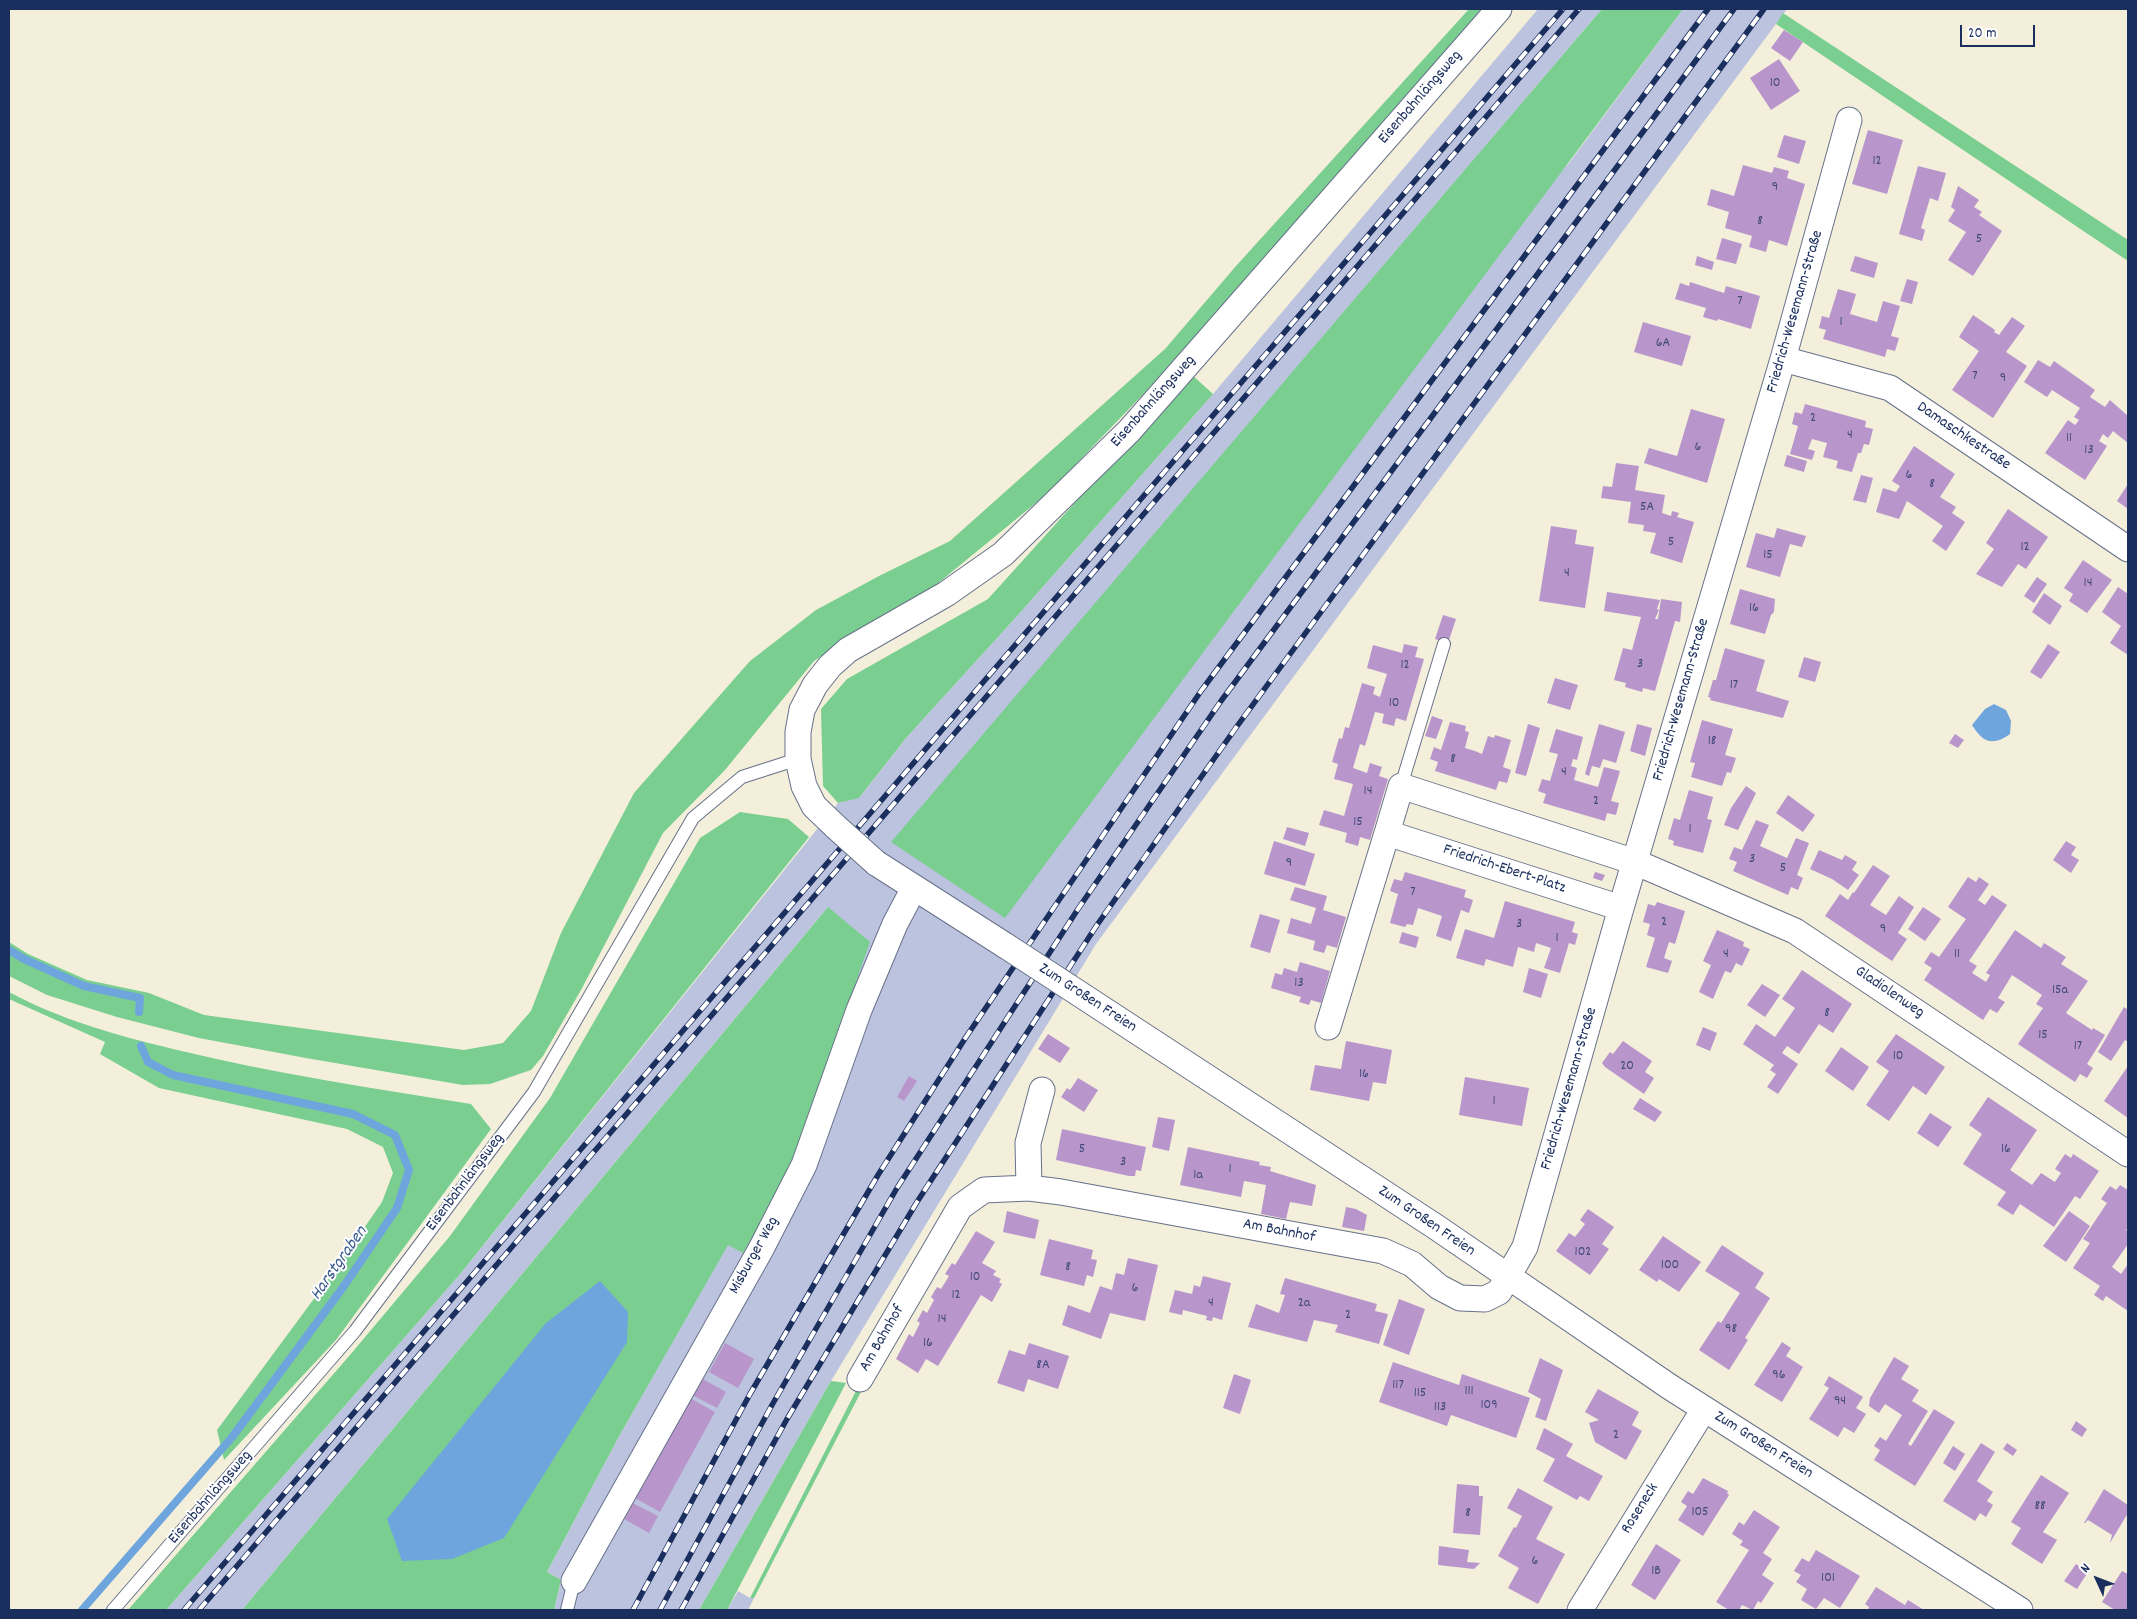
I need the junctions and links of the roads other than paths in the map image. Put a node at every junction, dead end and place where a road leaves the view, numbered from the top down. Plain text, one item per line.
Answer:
1 (1499, 9) edge
2 (1849, 120) dead end
3 (1783, 359) junction
4 (2128, 549) edge
5 (1444, 644) dead end
6 (798, 760) junction
7 (1400, 786) junction
8 (836, 827) joint
9 (1387, 833) junction
10 (1634, 862) junction
11 (914, 888) junction
12 (1621, 908) junction
13 (1328, 1027) dead end
14 (1042, 1090) dead end
15 (2128, 1154) edge
16 (1029, 1188) junction
17 (1508, 1278) junction
18 (860, 1379) dead end
19 (1704, 1409) junction
20 (574, 1581) joint
21 (113, 1610) edge
22 (567, 1610) edge
23 (1580, 1610) edge
24 (2020, 1610) edge

1 - 6 street, Eisenbahnlängsweg
2 - 3 street, Friedrich-Wesemann-Straße
3 - 4 street, Damaschkestraße
3 - 10 street, Friedrich-Wesemann-Straße
5 - 7 lane
6 - 8 street, Eisenbahnlängsweg
6 - 21 lane, Eisenbahnlängsweg
7 - 9 street
7 - 10 street
8 - 11 street, Zum Großen Freien, bridge
9 - 12 street, Friedrich-Ebert-Platz
9 - 13 street
10 - 12 street, Friedrich-Wesemann-Straße
10 - 15 street, Gladiolenweg
11 - 17 street, Zum Großen Freien, bridge
11 - 20 street, Misburger Weg
12 - 17 street, Friedrich-Wesemann-Straße
14 - 16 street
16 - 17 street, Am Bahnhof
16 - 18 street, Am Bahnhof
17 - 19 street, Zum Großen Freien
19 - 23 street, Roseneck
19 - 24 street, Zum Großen Freien
20 - 22 lane, Misburger Weg

